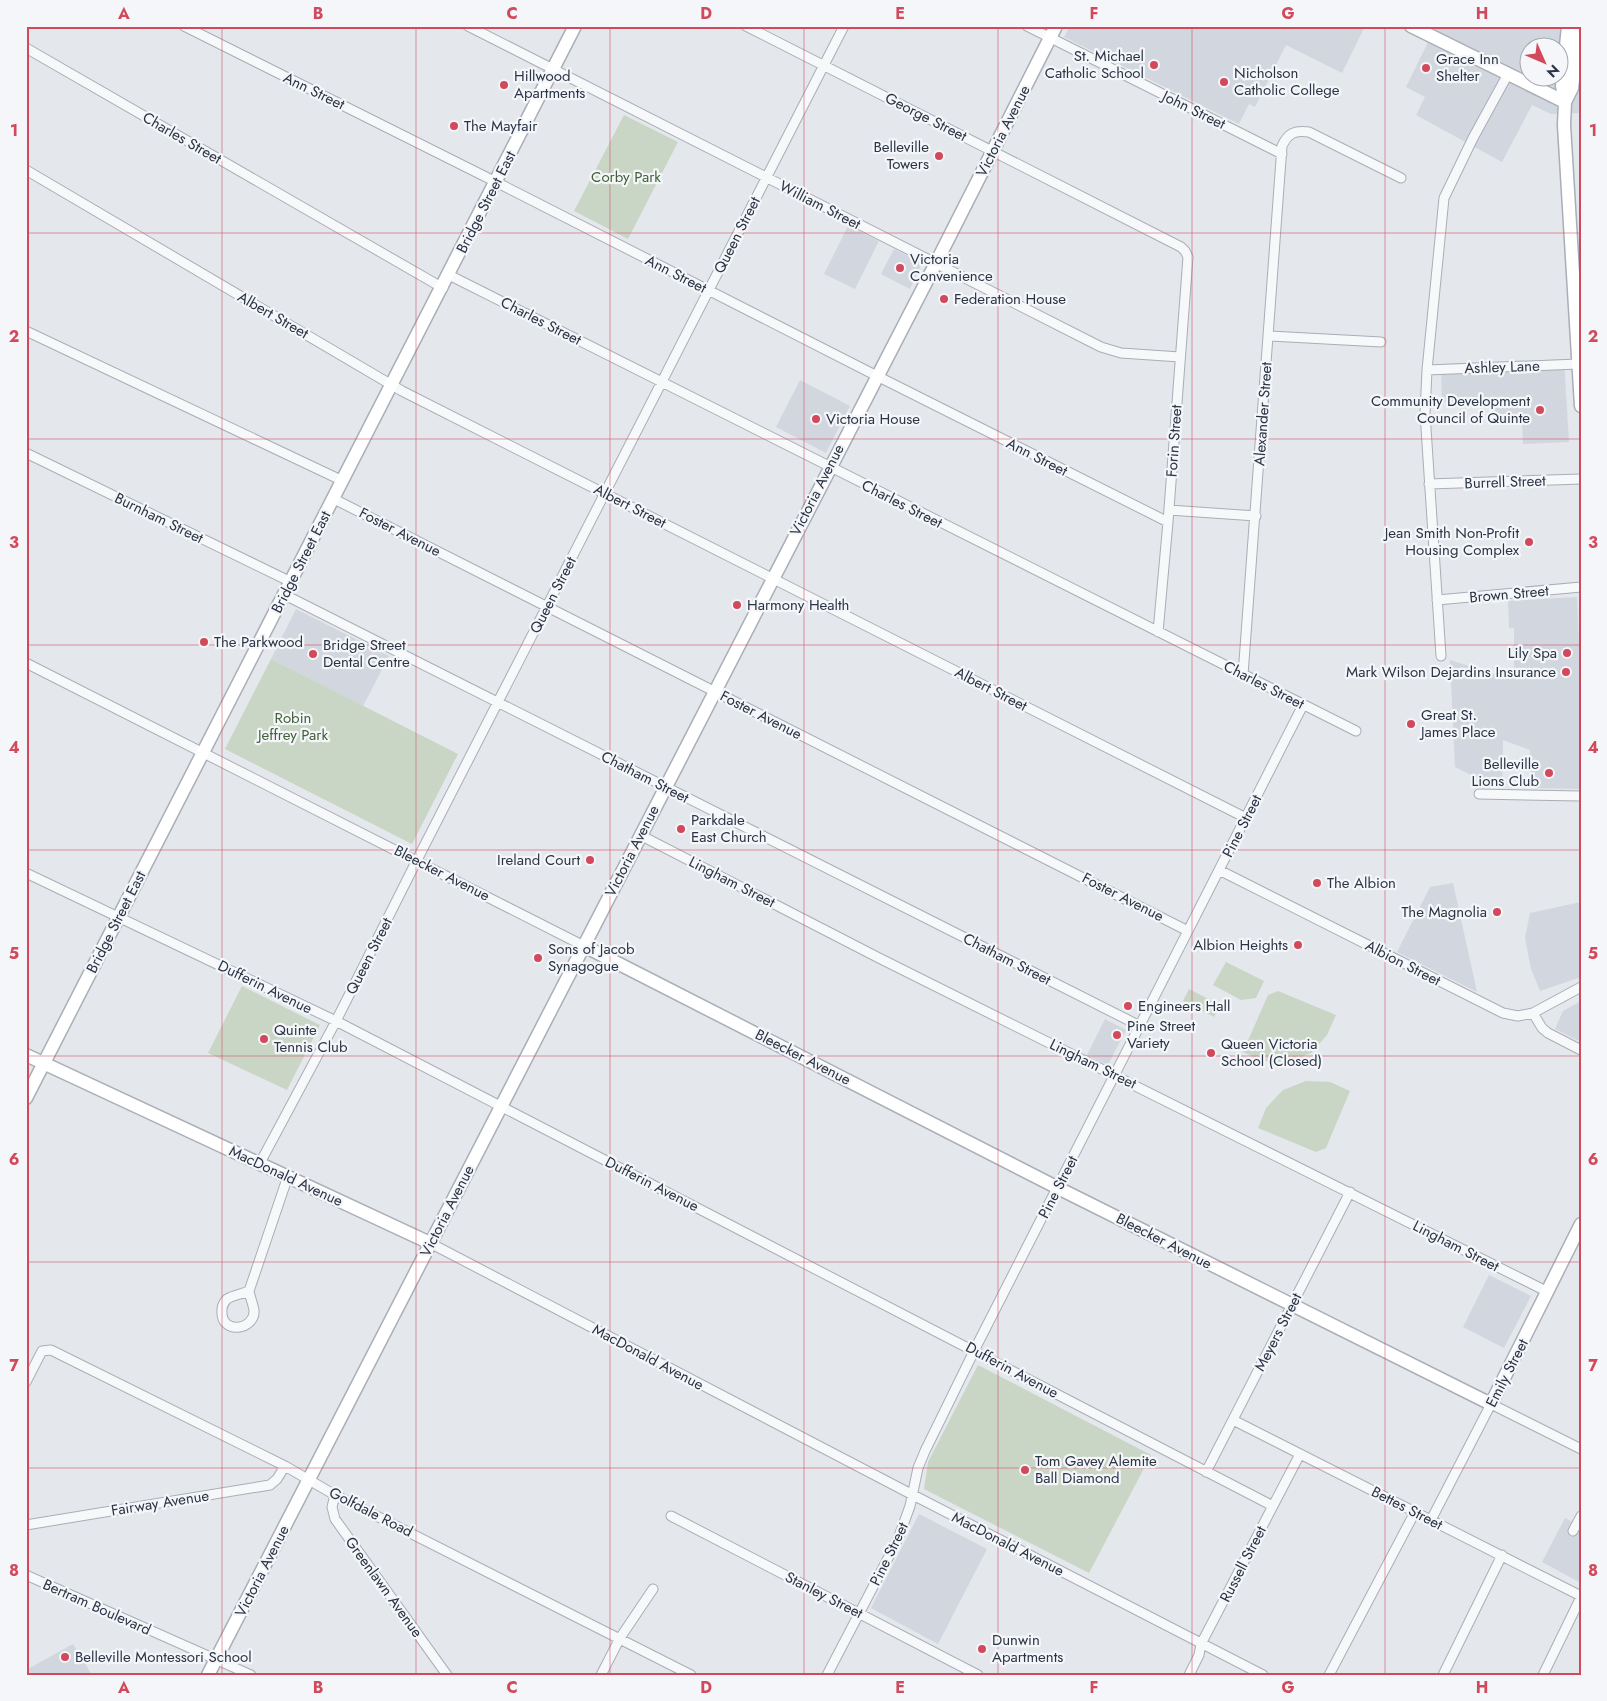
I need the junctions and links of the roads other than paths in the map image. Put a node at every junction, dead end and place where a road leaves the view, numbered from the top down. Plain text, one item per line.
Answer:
1 (184, 26) edge
2 (468, 26) edge
3 (575, 26) edge
4 (746, 26) edge
5 (844, 26) edge
6 (1027, 26) edge
7 (1411, 26) edge
8 (1568, 26) edge
9 (1580, 26) edge
10 (1053, 32) edge
11 (26, 48) edge
12 (824, 65) junction
13 (553, 69) junction
14 (1508, 74) junction
15 (1565, 102) junction
16 (993, 152) junction
17 (1282, 154) junction
18 (26, 170) edge
19 (766, 177) junction
20 (1401, 178) dead end
21 (496, 182) junction
22 (1185, 251) joint
23 (936, 263) junction
24 (449, 274) junction
25 (442, 288) junction
26 (709, 290) junction
27 (26, 331) edge
28 (1269, 336) junction
29 (1381, 342) dead end
30 (1180, 357) junction
31 (1578, 364) junction
32 (1427, 370) junction
33 (876, 376) junction
34 (662, 382) junction
35 (392, 385) junction
36 (1581, 406) edge
37 (26, 453) edge
38 (830, 467) junction
39 (1581, 478) edge
40 (343, 482) junction
41 (1429, 484) junction
42 (606, 493) junction
43 (334, 499) junction
44 (1169, 510) junction
45 (1256, 516) junction
46 (1168, 522) junction
47 (772, 579) junction
48 (291, 582) junction
49 (1581, 587) edge
50 (285, 595) junction
51 (1437, 600) junction
52 (547, 606) junction
53 (1158, 632) junction
54 (1441, 656) dead end
55 (26, 663) edge
56 (1243, 674) junction
57 (714, 691) junction
58 (498, 702) junction
59 (1303, 705) junction
60 (1356, 731) dead end
61 (204, 752) junction
62 (665, 787) junction
63 (1479, 794) dead end
64 (1581, 796) edge
65 (1246, 818) junction
66 (640, 835) junction
67 (416, 860) junction
68 (1219, 870) junction
69 (26, 873) edge
70 (119, 916) junction
71 (1188, 931) junction
72 (584, 946) junction
73 (1581, 988) edge
74 (1533, 1013) junction
75 (336, 1021) junction
76 (1140, 1026) junction
77 (1581, 1050) edge
78 (26, 1055) edge
79 (44, 1063) junction
80 (1115, 1075) junction
81 (26, 1098) edge
82 (501, 1106) junction
83 (260, 1163) junction
84 (288, 1176) junction
85 (1057, 1188) junction
86 (1350, 1192) junction
87 (1581, 1224) edge
88 (430, 1243) junction
89 (249, 1291) dead end
90 (1548, 1292) junction
91 (1291, 1305) junction
92 (974, 1351) junction
93 (26, 1382) edge
94 (1491, 1404) junction
95 (1233, 1420) junction
96 (1581, 1449) edge
97 (1300, 1454) junction
98 (284, 1466) junction
99 (1206, 1472) junction
100 (308, 1479) junction
101 (335, 1495) junction
102 (913, 1495) junction
103 (1273, 1506) junction
104 (1415, 1512) junction
105 (671, 1516) dead end
106 (1581, 1516) edge
107 (1431, 1520) junction
108 (26, 1525) edge
109 (1573, 1531) dead end
110 (1502, 1556) junction
111 (26, 1575) edge
112 (654, 1589) dead end
113 (1581, 1597) edge
114 (859, 1613) junction
115 (620, 1638) junction
116 (1201, 1644) junction
117 (216, 1659) junction
118 (208, 1675) edge
119 (250, 1675) edge
120 (447, 1675) edge
121 (601, 1675) edge
122 (691, 1675) edge
123 (827, 1675) edge
124 (978, 1675) edge
125 (1189, 1675) edge
126 (1262, 1675) edge
127 (1329, 1675) edge
128 (1443, 1675) edge
129 (1543, 1675) edge

1 - 21 street, Ann Street
2 - 13 street, William Street
3 - 13 street, Bridge Street East
4 - 12 street, George Street
5 - 12 street, Queen Street
6 - 10 street, John Street
7 - 14 street
8 - 15 street
9 - 15 street
10 - 16 street, Victoria Avenue
10 - 17 street, John Street
11 - 25 street, Charles Street
12 - 16 street, George Street
12 - 19 street, Queen Street
13 - 19 street, William Street
13 - 21 street, Bridge Street East
14 - 15 street
14 - 32 street
15 - 31 street
16 - 22 street, George Street
16 - 23 street, Victoria Avenue
17 - 20 street
17 - 28 street, Alexander Street
18 - 35 street, Albert Street
19 - 23 street, William Street
19 - 26 street, Queen Street
21 - 24 street, Bridge Street East
21 - 26 street, Ann Street
22 - 30 street, Forin Street
23 - 30 street, William Street
23 - 33 street, Victoria Avenue
24 - 25 street, Bridge Street East
24 - 34 street, Charles Street
25 - 35 street, Bridge Street East
26 - 33 street, Ann Street
26 - 34 street, Queen Street
27 - 40 street
28 - 29 street
28 - 45 street, Alexander Street
30 - 44 street, Forin Street
31 - 32 street, Ashley Lane
31 - 36 street
32 - 41 street
33 - 38 street, Victoria Avenue
33 - 46 street, Ann Street
34 - 38 street, Charles Street
34 - 42 street, Queen Street
35 - 40 street, Bridge Street East
35 - 42 street, Albert Street
37 - 48 street, Burnham Street
38 - 47 street, Victoria Avenue
38 - 53 street, Charles Street
39 - 41 street, Burrell Street
40 - 43 street, Bridge Street East
41 - 51 street
42 - 47 street, Albert Street
42 - 52 street, Queen Street
43 - 48 street, Bridge Street East
43 - 52 street, Foster Avenue
44 - 45 street
44 - 46 street, Forin Street
45 - 56 street, Alexander Street
46 - 53 street, Forin Street
47 - 57 street, Victoria Avenue
47 - 65 street, Albert Street
48 - 50 street, Bridge Street East
49 - 51 street, Brown Street
50 - 58 street, Chatham Street
50 - 61 street, Bridge Street East
51 - 54 street
52 - 57 street, Foster Avenue
52 - 58 street, Queen Street
53 - 56 street, Charles Street
55 - 61 street, Bleecker Avenue
56 - 59 street, Charles Street
57 - 62 street, Victoria Avenue
57 - 71 street, Foster Avenue
58 - 62 street, Chatham Street
58 - 67 street, Queen Street
59 - 60 street, Charles Street
59 - 65 street, Pine Street
61 - 67 street, Bleecker Avenue
61 - 70 street, Bridge Street East
62 - 66 street, Victoria Avenue
62 - 76 street, Chatham Street
63 - 64 street
65 - 68 street, Pine Street
66 - 72 street, Victoria Avenue
66 - 80 street, Lingham Street
67 - 72 street, Bleecker Avenue
67 - 75 street, Queen Street
68 - 71 street, Pine Street
68 - 74 street, Albion Street
69 - 70 street, Dufferin Avenue
70 - 75 street, Dufferin Avenue
70 - 79 street, Bridge Street East
71 - 76 street, Pine Street
72 - 82 street, Victoria Avenue
72 - 85 street, Bleecker Avenue
73 - 74 street
74 - 77 street
75 - 82 street, Dufferin Avenue
75 - 83 street, Queen Street
76 - 80 street, Pine Street
78 - 79 street, MacDonald Avenue
79 - 81 street, Bridge Street East
79 - 83 street, MacDonald Avenue
80 - 85 street, Pine Street
80 - 86 street, Lingham Street
82 - 88 street, Victoria Avenue
82 - 92 street, Dufferin Avenue
83 - 84 street, MacDonald Avenue
84 - 88 street, MacDonald Avenue
84 - 89 street
85 - 91 street, Bleecker Avenue
85 - 92 street, Pine Street
86 - 90 street, Lingham Street
86 - 91 street, Meyers Street
87 - 90 street, Emily Street
88 - 100 street, Victoria Avenue
88 - 102 street, MacDonald Avenue
90 - 94 street, Emily Street
91 - 94 street, Bleecker Avenue
91 - 95 street, Meyers Street
92 - 99 street, Dufferin Avenue
92 - 102 street, Pine Street
93 - 98 street, Golfdale Road
94 - 96 street, Bleecker Avenue
94 - 107 street, Emily Street
95 - 97 street, Bettes Street
95 - 99 street, Meyers Street
97 - 103 street, Russell Street
97 - 104 street, Bettes Street
98 - 100 street, Golfdale Road
98 - 108 street, Fairway Avenue
99 - 103 street, Dufferin Avenue
100 - 101 street, Golfdale Road
100 - 117 street, Victoria Avenue
101 - 115 street, Golfdale Road
101 - 120 street, Greenlawn Avenue
102 - 114 street, Pine Street
102 - 116 street, MacDonald Avenue
103 - 116 street, Russell Street
104 - 107 street, Bettes Street
104 - 127 street
105 - 114 street, Stanley Street
106 - 109 street
107 - 110 street, Bettes Street
110 - 113 street, Bettes Street
110 - 128 street
111 - 117 street, Bertram Boulevard
112 - 115 street
113 - 129 street
114 - 123 street, Pine Street
114 - 124 street, Stanley Street
115 - 121 street
115 - 122 street, Golfdale Road
116 - 125 street, Russell Street
116 - 126 street, MacDonald Avenue
117 - 118 street, Victoria Avenue
117 - 119 street, Bertram Boulevard

